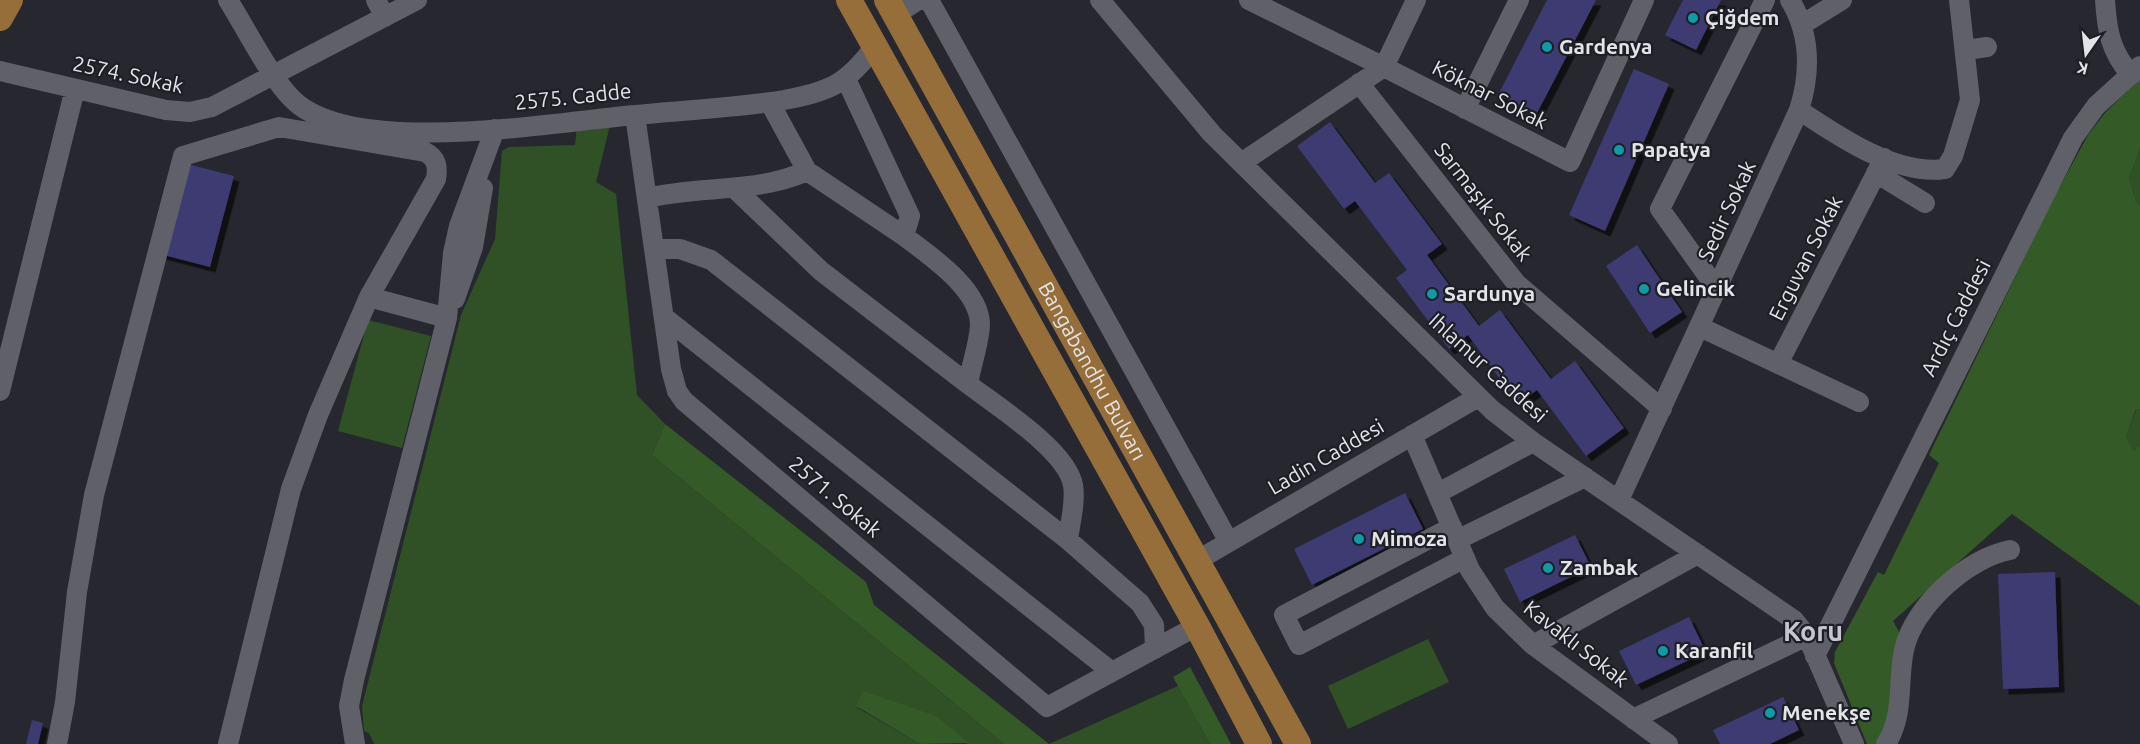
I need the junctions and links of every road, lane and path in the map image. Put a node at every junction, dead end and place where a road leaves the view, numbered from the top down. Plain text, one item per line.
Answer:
1 (228, 0) edge
2 (849, 0) edge
3 (918, 0) edge
4 (929, 0) edge
5 (1100, 0) edge
6 (1249, 0) edge
7 (1416, 0) edge
8 (1519, 0) edge
9 (1644, 0) edge
10 (1765, 0) edge
11 (1790, 0) edge
12 (1842, 0) edge
13 (1959, 0) edge
14 (2105, 0) edge
15 (410, 2) edge
16 (891, 7) edge
17 (381, 8) edge
18 (1803, 24) junction
19 (875, 46) junction
20 (1987, 47) dead end
21 (1966, 50) junction
22 (1384, 68) junction
23 (2135, 70) edge
24 (0, 71) edge
25 (276, 76) junction
26 (846, 79) junction
27 (1359, 83) junction
28 (75, 89) junction
29 (770, 103) junction
30 (1465, 109) junction
31 (1799, 110) junction
32 (635, 115) junction
33 (495, 129) junction
34 (1241, 163) junction
35 (1880, 165) junction
36 (807, 171) junction
37 (734, 188) junction
38 (646, 198) junction
39 (1925, 203) dead end
40 (904, 236) junction
41 (654, 249) junction
42 (1717, 289) junction
43 (369, 297) junction
44 (664, 317) junction
45 (447, 318) junction
46 (1700, 327) junction
47 (1778, 364) junction
48 (968, 384) junction
49 (0, 391) edge
50 (1478, 397) junction
51 (1860, 402) dead end
52 (1662, 409) junction
53 (1412, 435) junction
54 (1533, 442) junction
55 (1585, 477) junction
56 (1438, 493) junction
57 (1619, 500) junction
58 (1455, 533) junction
59 (1068, 540) junction
60 (1229, 542) junction
61 (2010, 550) dead end
62 (1698, 554) junction
63 (1465, 558) junction
64 (1198, 560) junction
65 (1839, 608) junction
66 (1197, 626) junction
67 (1804, 632) junction
68 (1533, 645) junction
69 (1155, 649) junction
70 (1815, 656) junction
71 (1112, 672) junction
72 (1633, 719) junction
73 (1847, 742) edge
74 (57, 744) edge
75 (228, 744) edge
76 (355, 744) edge
77 (1259, 744) edge
78 (1298, 744) edge
79 (1668, 744) edge
80 (1886, 744) edge

1 - 25 street, 2575. Cadde
2 - 19 main road, Bangabandhu Bulvarı
3 - 16 street
4 - 60 street
5 - 34 street, Ihlamur Caddesi
6 - 22 street, Köknar Sokak
7 - 22 street
8 - 30 street
9 - 30 street, Köknar Sokak
10 - 42 street
11 - 18 street, Sedir Sokak
12 - 18 street
13 - 21 street
14 - 23 street
15 - 17 street, 2574. Sokak
16 - 19 main road
16 - 64 main road, Bangabandhu Bulvarı
17 - 25 street, 2574. Sokak
18 - 31 street, Sedir Sokak
19 - 26 street, 2575. Cadde
19 - 66 main road, Bangabandhu Bulvarı
20 - 21 street
21 - 35 street
22 - 27 street
22 - 30 street, Köknar Sokak
23 - 65 street, Ardıç Caddesi
24 - 28 street, 2574. Sokak
25 - 28 street, 2574. Sokak
25 - 33 street, 2575. Cadde
26 - 29 street, 2575. Cadde
26 - 40 street
27 - 34 street
27 - 52 street, Sarmaşık Sokak
28 - 49 street
29 - 32 street, 2575. Cadde
29 - 36 street
31 - 35 street
31 - 42 street, Sedir Sokak
32 - 33 street, 2575. Cadde
32 - 38 street, 2571. Sokak
33 - 45 street
34 - 50 street, Ihlamur Caddesi
35 - 39 street
35 - 47 street, Erguvan Sokak
36 - 37 street
36 - 40 street
37 - 38 street
37 - 48 street
38 - 41 street, 2571. Sokak
40 - 48 street
41 - 44 street, 2571. Sokak
41 - 59 street
42 - 46 street, Sedir Sokak
43 - 45 street
43 - 74 street
43 - 75 street
44 - 71 street
44 - 71 street, 2571. Sokak
45 - 76 street
46 - 47 street
46 - 52 street, Sedir Sokak
47 - 51 street
48 - 59 street
50 - 53 street, Ladin Caddesi
50 - 54 street, Ihlamur Caddesi
52 - 57 street, Sedir Sokak
53 - 56 street, Kavaklı Sokak
53 - 60 street, Ladin Caddesi
54 - 55 street, Ihlamur Caddesi
54 - 56 street
55 - 57 street, Ihlamur Caddesi
55 - 58 street
56 - 58 street, Kavaklı Sokak
57 - 62 street, Ihlamur Caddesi
58 - 63 street, Kavaklı Sokak
58 - 63 street
59 - 69 street
60 - 64 street, Ladin Caddesi
61 - 80 street
62 - 67 street, Ihlamur Caddesi
62 - 68 street
63 - 68 street, Kavaklı Sokak
64 - 78 main road, Bangabandhu Bulvarı
65 - 67 street
65 - 70 street, Ardıç Caddesi
66 - 69 street, 2571. Sokak
66 - 77 main road, Bangabandhu Bulvarı
67 - 70 street
67 - 72 street
68 - 72 street, Kavaklı Sokak
69 - 71 street, 2571. Sokak
70 - 73 street
72 - 79 street, Kavaklı Sokak

